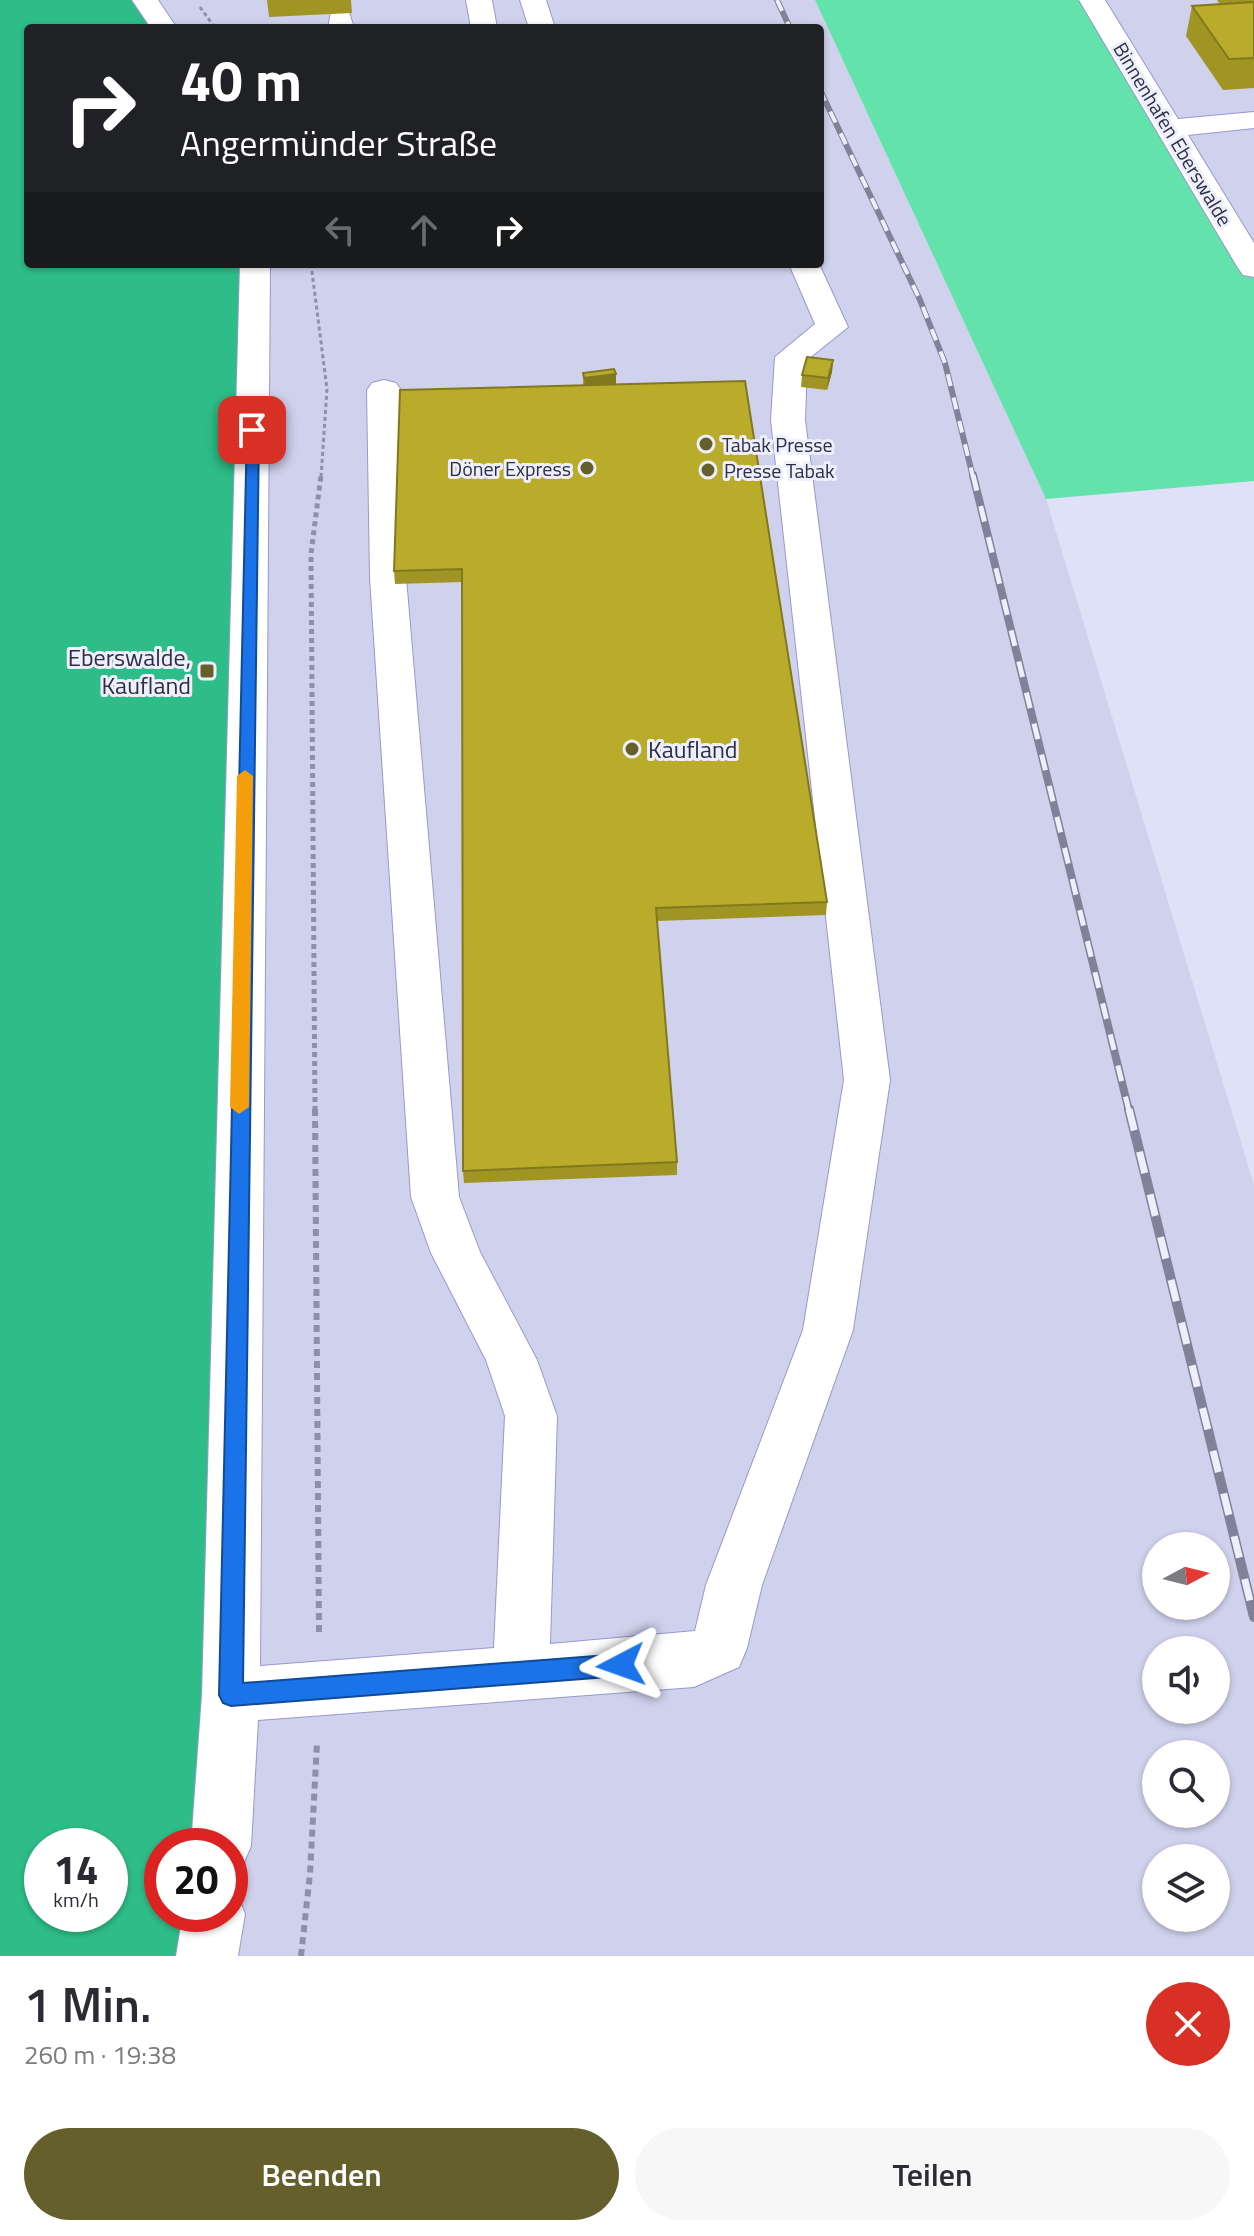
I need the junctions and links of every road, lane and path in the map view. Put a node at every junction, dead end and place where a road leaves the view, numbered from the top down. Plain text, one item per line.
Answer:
1 (145, 0) edge
2 (195, 0) edge
3 (479, 0) edge
4 (533, 0) edge
5 (1092, 0) edge
6 (161, 24) edge
7 (212, 24) edge
8 (483, 24) edge
9 (541, 24) edge
10 (1254, 120) edge
11 (1169, 129) junction
12 (255, 268) edge
13 (312, 268) edge
14 (806, 268) edge
15 (1254, 268) edge
16 (384, 390) dead end
17 (521, 1672) junction
18 (319, 1688) junction
19 (231, 1695) junction
20 (222, 1828) edge
21 (211, 1932) edge
22 (207, 1956) edge
23 (301, 1956) edge

1 - 6 street
2 - 7 path
3 - 8 street
4 - 9 street
5 - 11 street, Binnenhafen Eberswalde
10 - 11 street
11 - 15 street, Binnenhafen Eberswalde
12 - 19 street
13 - 18 path
14 - 17 street
16 - 17 street
17 - 18 street
18 - 19 street
18 - 23 path
19 - 20 street
21 - 22 street

